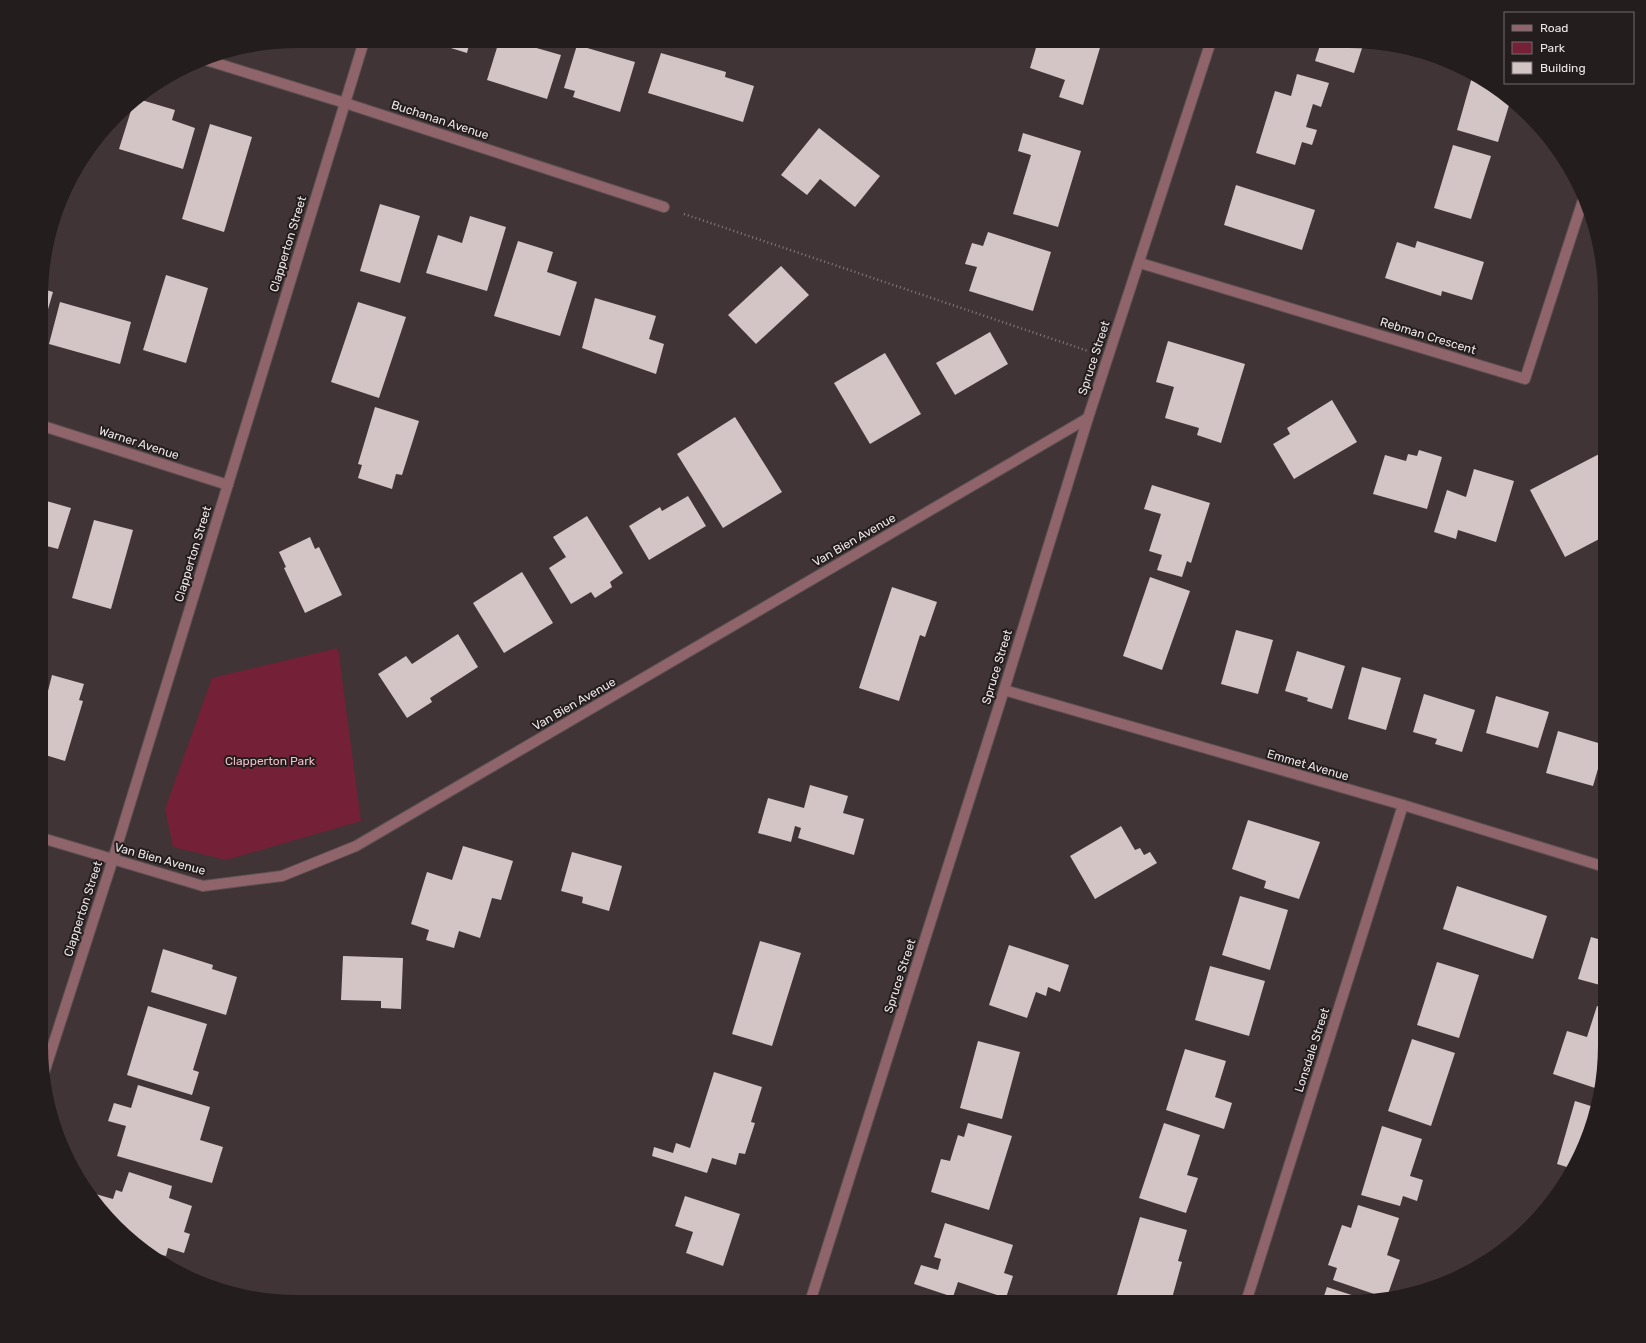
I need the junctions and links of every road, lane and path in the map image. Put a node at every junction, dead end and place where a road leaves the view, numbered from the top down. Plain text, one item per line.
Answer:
1 (362, 48) edge
2 (1209, 48) edge
3 (214, 62) edge
4 (345, 103) junction
5 (664, 207) joint
6 (1581, 207) edge
7 (1140, 263) junction
8 (1108, 358) junction
9 (1088, 418) junction
10 (48, 428) edge
11 (228, 485) junction
12 (1004, 690) junction
13 (1403, 806) junction
14 (48, 840) edge
15 (113, 859) junction
16 (1598, 866) edge
17 (49, 1059) edge
18 (812, 1295) edge
19 (1248, 1295) edge

1 - 4 street, Clapperton Street
2 - 7 street, Spruce Street
3 - 4 street, Buchanan Avenue
4 - 5 street, Buchanan Avenue
4 - 11 street, Clapperton Street
5 - 8 path
6 - 7 street, Rebman Crescent
7 - 8 street, Spruce Street
8 - 9 street, Spruce Street
9 - 12 street, Spruce Street
9 - 15 street, Van Bien Avenue
10 - 11 street, Warner Avenue
11 - 15 street, Clapperton Street
12 - 13 street, Emmet Avenue
12 - 18 street, Spruce Street
13 - 16 street, Emmet Avenue
13 - 19 street, Lonsdale Street
14 - 15 street, Van Bien Avenue
15 - 17 street, Clapperton Street

